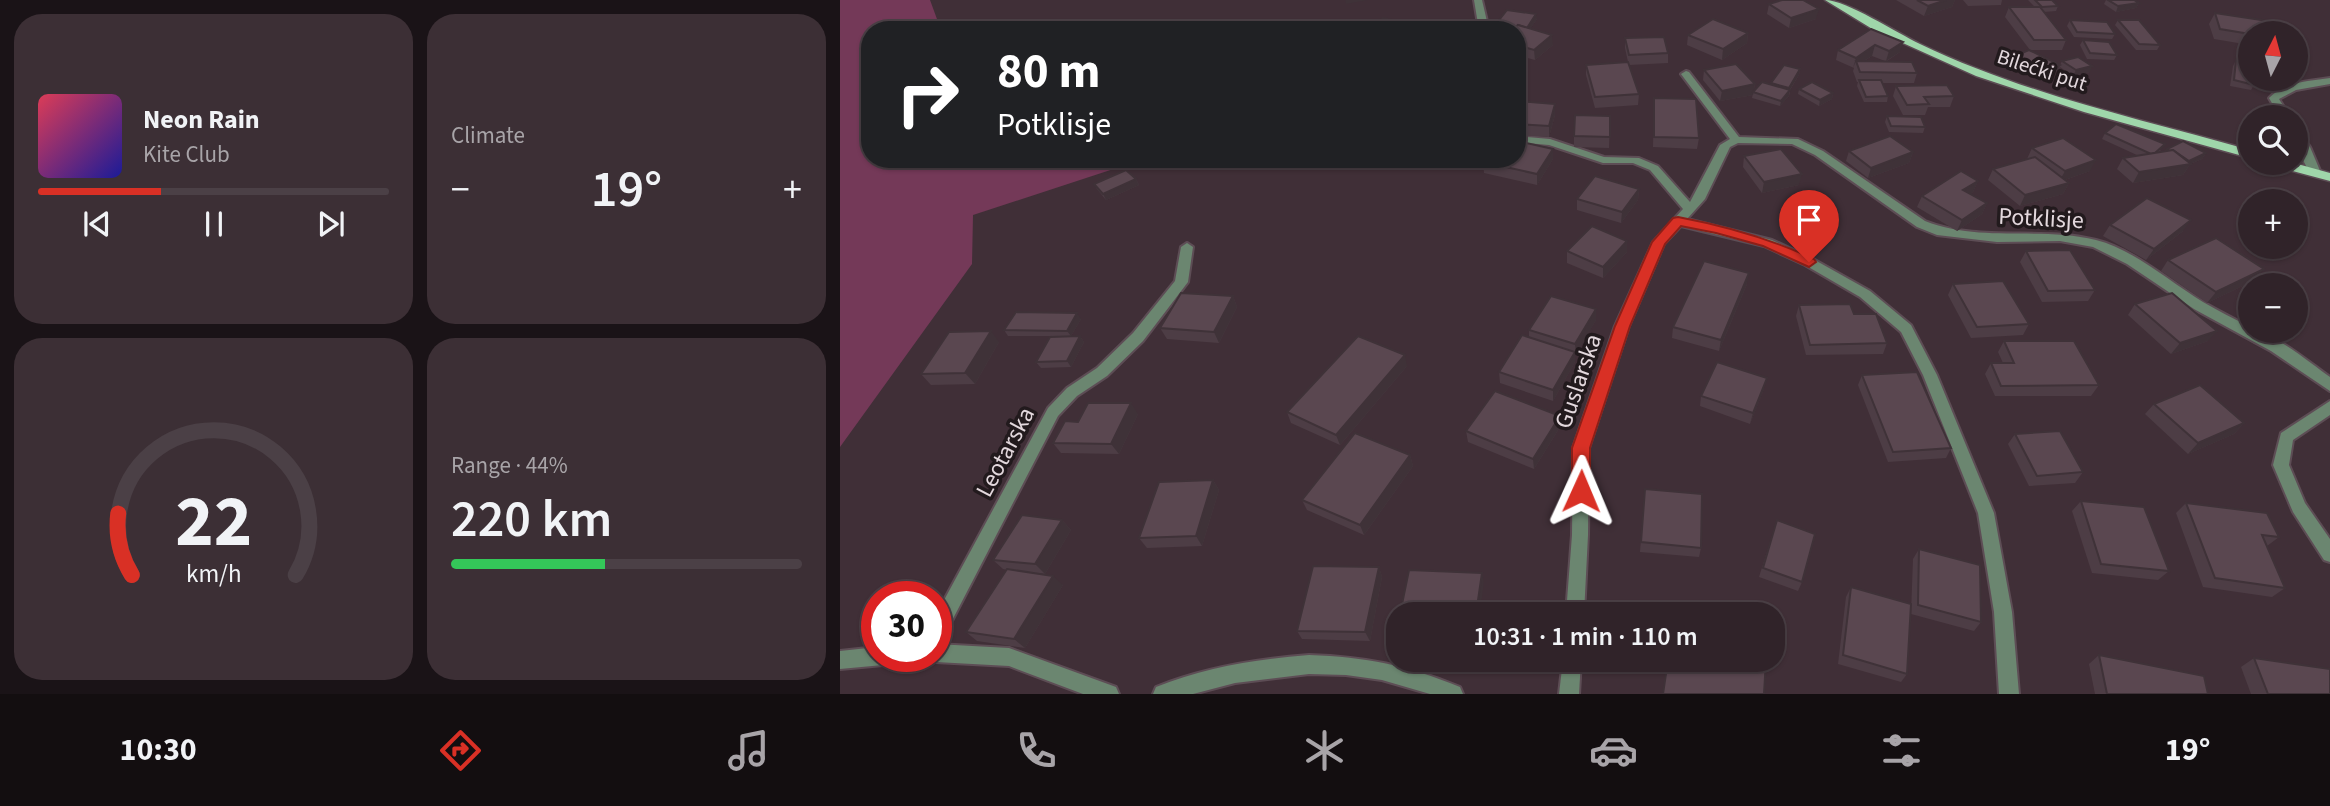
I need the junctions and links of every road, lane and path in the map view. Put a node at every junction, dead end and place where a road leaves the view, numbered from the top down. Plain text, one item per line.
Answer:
1 (1478, 0) edge
2 (1829, 0) edge
3 (1482, 21) edge
4 (1686, 74) dead end
5 (2330, 80) edge
6 (2276, 105) edge
7 (1526, 140) edge
8 (1736, 140) junction
9 (2238, 151) edge
10 (2308, 155) edge
11 (2308, 171) edge
12 (2315, 173) junction
13 (2330, 177) edge
14 (1690, 209) junction
15 (1678, 221) junction
16 (1187, 247) dead end
17 (2330, 385) edge
18 (2330, 407) edge
19 (2330, 554) edge
20 (1576, 602) edge
21 (952, 604) edge
22 (952, 654) edge
23 (861, 658) edge
24 (840, 660) edge
25 (1571, 672) edge
26 (1109, 694) edge
27 (1163, 694) edge
28 (1454, 694) edge
29 (1569, 694) edge
30 (2009, 694) edge

1 - 3 street
2 - 9 main road, Bilećki put
4 - 8 street
5 - 6 street
7 - 14 street
8 - 14 street, Guslarska
8 - 17 street, Potklisje
10 - 12 street
11 - 12 main road
12 - 13 main road
14 - 15 street, Guslarska
15 - 20 street, Guslarska
15 - 30 street
16 - 21 street, Leotarska
18 - 19 street
22 - 26 street
23 - 24 street
25 - 29 street
27 - 28 street

